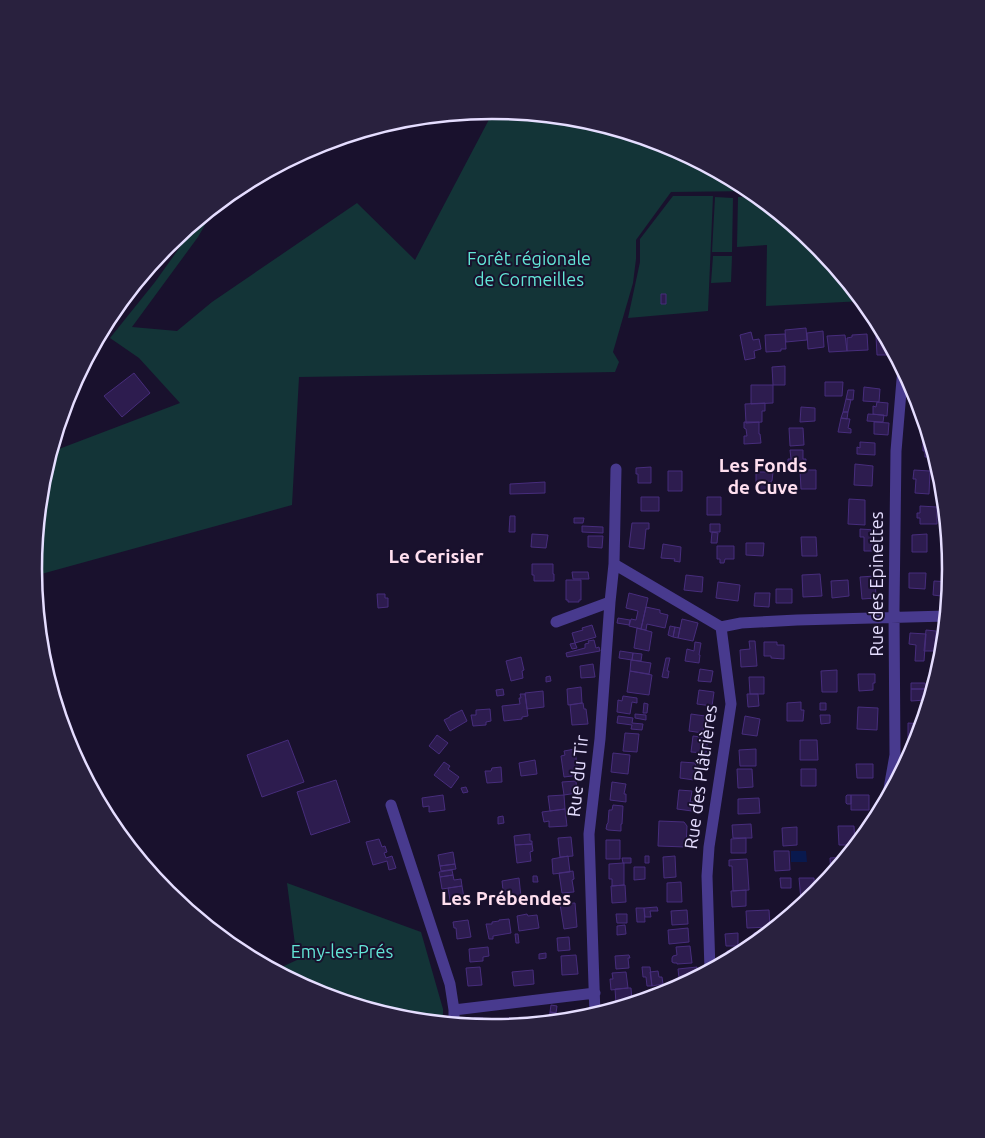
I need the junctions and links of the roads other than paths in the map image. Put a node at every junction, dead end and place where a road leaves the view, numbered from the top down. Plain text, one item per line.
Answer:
1 (902, 383) edge
2 (616, 469) dead end
3 (614, 564) junction
4 (610, 602) junction
5 (940, 616) edge
6 (894, 617) junction
7 (556, 622) dead end
8 (721, 627) junction
9 (891, 777) edge
10 (391, 805) dead end
11 (710, 963) edge
12 (595, 993) junction
13 (595, 1007) edge
14 (454, 1010) junction
15 (454, 1017) edge

1 - 6 street, Rue des Epinettes
2 - 3 street
3 - 4 street, Rue du Tir
3 - 8 street
4 - 7 street
4 - 12 street, Rue du Tir
5 - 6 street
6 - 8 street
6 - 9 street, Rue des Epinettes
8 - 11 street, Rue des Plâtrières
10 - 14 street
12 - 13 street, Rue du Tir
12 - 14 street
14 - 15 street

